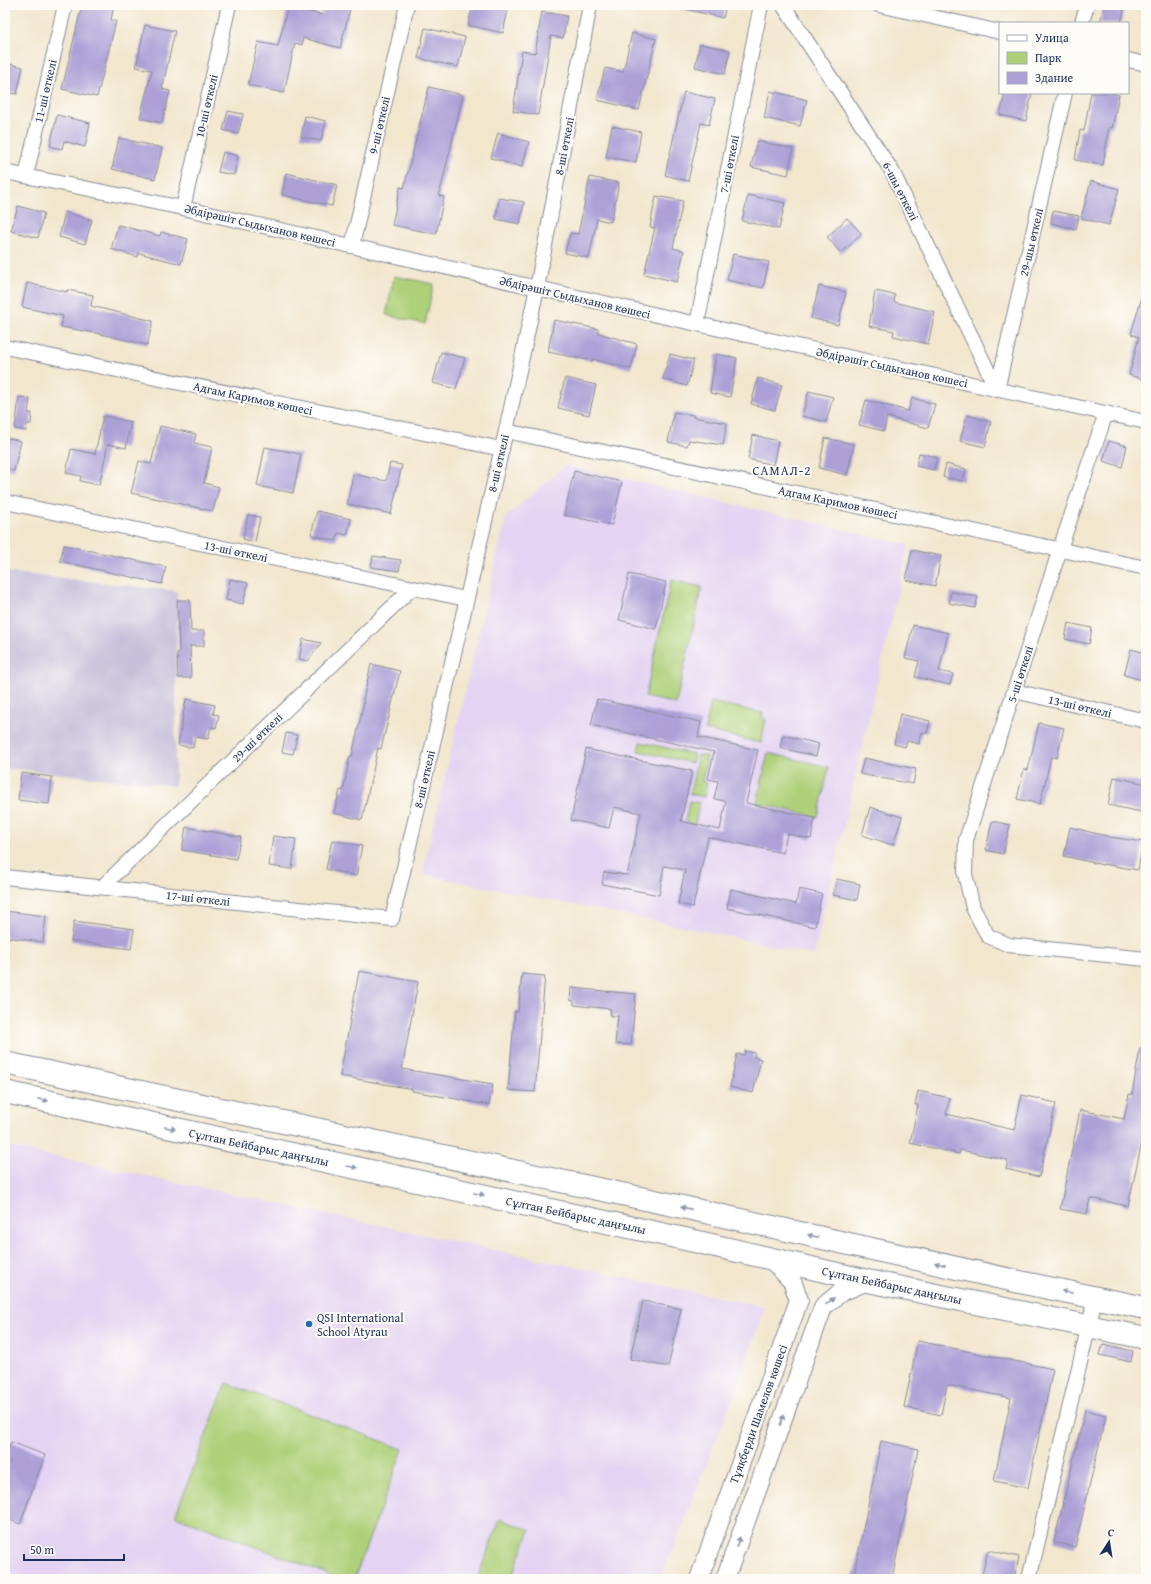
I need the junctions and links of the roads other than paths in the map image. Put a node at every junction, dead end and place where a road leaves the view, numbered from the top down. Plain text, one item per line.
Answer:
1 (65, 5) edge
2 (229, 5) edge
3 (407, 5) edge
4 (590, 5) edge
5 (761, 5) edge
6 (783, 5) edge
7 (879, 5) edge
8 (1087, 5) edge
9 (1082, 22) edge
10 (999, 32) edge
11 (1129, 60) edge
12 (1146, 64) edge
13 (1065, 94) edge
14 (5, 172) edge
15 (26, 176) junction
16 (183, 208) junction
17 (352, 246) junction
18 (537, 288) junction
19 (697, 324) junction
20 (5, 347) edge
21 (997, 390) junction
22 (1106, 413) junction
23 (1146, 422) edge
24 (506, 431) junction
25 (502, 449) junction
26 (5, 502) edge
27 (1060, 549) junction
28 (1146, 568) edge
29 (412, 588) junction
30 (466, 599) junction
31 (1014, 691) junction
32 (1146, 721) edge
33 (5, 877) edge
34 (102, 887) junction
35 (392, 919) joint
36 (1146, 959) edge
37 (5, 1063) edge
38 (5, 1092) edge
39 (769, 1257) junction
40 (868, 1280) junction
41 (1095, 1299) junction
42 (1146, 1308) edge
43 (1089, 1326) junction
44 (1146, 1338) edge
45 (699, 1579) edge
46 (725, 1579) edge
47 (1029, 1579) edge

1 - 15 street, 11-ші өткелі
2 - 16 street, 10-ші өткелі
3 - 17 street, 9-ші өткелі
4 - 18 street, 8-ші өткелі
5 - 19 street, 7-ші өткелі
6 - 21 street, 6-шы өткелі
7 - 10 street
8 - 9 street
11 - 12 street
13 - 21 street, 29-шы өткелі
14 - 15 street, Әбдірәшіт Сыдыханов көшесі
15 - 16 street, Әбдірәшіт Сыдыханов көшесі
16 - 17 street, Әбдірәшіт Сыдыханов көшесі
17 - 18 street, Әбдірәшіт Сыдыханов көшесі
18 - 19 street, Әбдірәшіт Сыдыханов көшесі
18 - 24 street, 8-ші өткелі
19 - 21 street, Әбдірәшіт Сыдыханов көшесі
20 - 25 street, Адгам Каримов көшесі
21 - 22 street, Әбдірәшіт Сыдыханов көшесі
22 - 23 street, Әбдірәшіт Сыдыханов көшесі
22 - 27 street, 5-ші өткелі
24 - 25 street, 8-ші өткелі
24 - 27 street, Адгам Каримов көшесі
25 - 30 street, 8-ші өткелі
26 - 29 street, 13-ші өткелі
27 - 28 street, Адгам Каримов көшесі
27 - 31 street, 5-ші өткелі
29 - 30 street, 13-ші өткелі
29 - 34 street, 29-ші өткелі
30 - 35 street, 8-ші өткелі
31 - 32 street, 13-ші өткелі
31 - 36 street, 5-ші өткелі
33 - 34 street, 17-ші өткелі
34 - 35 street, 17-ші өткелі
41 -> 37 main road
38 -> 39 main road, Сұлтан Бейбарыс даңғылы
39 - 40 main road, Сұлтан Бейбарыс даңғылы
39 - 45 street, Тұяқберди Шамелов көшесі
40 - 43 main road, Сұлтан Бейбарыс даңғылы
46 -> 40 street, Тұяқберди Шамелов көшесі
41 - 42 main road
41 - 43 street
43 - 44 main road, Сұлтан Бейбарыс даңғылы
43 - 47 street

